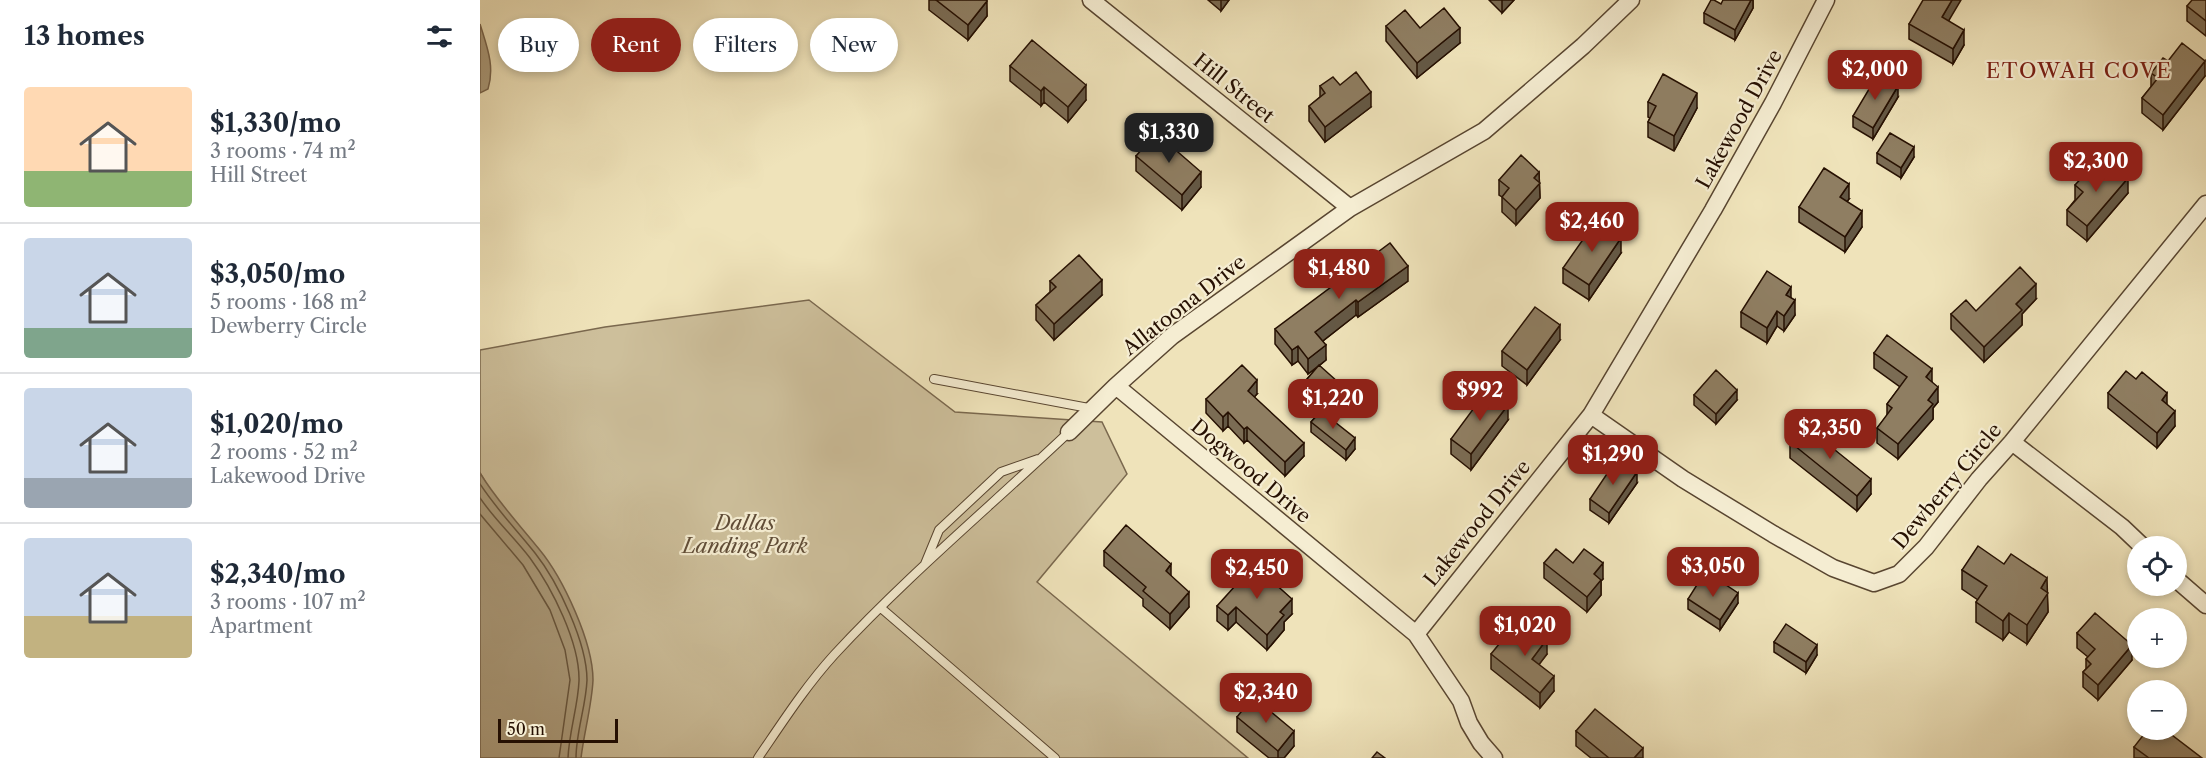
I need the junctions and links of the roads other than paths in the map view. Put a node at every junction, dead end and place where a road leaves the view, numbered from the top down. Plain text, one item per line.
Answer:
1 (1091, 0) edge
2 (1631, 0) edge
3 (1826, 0) edge
4 (2206, 204) edge
5 (1350, 208) junction
6 (934, 379) dead end
7 (1116, 386) junction
8 (1094, 409) junction
9 (1591, 415) junction
10 (1069, 432) joint
11 (2012, 442) junction
12 (1041, 458) junction
13 (2131, 536) edge
14 (924, 567) junction
15 (2187, 588) edge
16 (2206, 604) edge
17 (880, 608) junction
18 (1416, 634) junction
19 (758, 758) edge
20 (1055, 758) edge
21 (1494, 758) edge

1 - 5 street, Hill Street
2 - 5 street, Allatoona Drive
3 - 9 street, Lakewood Drive
4 - 11 street, Dewberry Circle
5 - 7 street, Allatoona Drive
6 - 8 lane
7 - 8 street, Allatoona Drive
7 - 18 street, Dogwood Drive
8 - 10 street, Allatoona Drive
9 - 11 street, Dewberry Circle
9 - 18 street, Lakewood Drive
10 - 12 lane, Allatoona Drive
11 - 13 street
12 - 14 lane
12 - 14 lane, Allatoona Drive
14 - 17 lane, Allatoona Drive
15 - 16 street
17 - 19 lane, Allatoona Drive
17 - 20 lane
18 - 21 street

